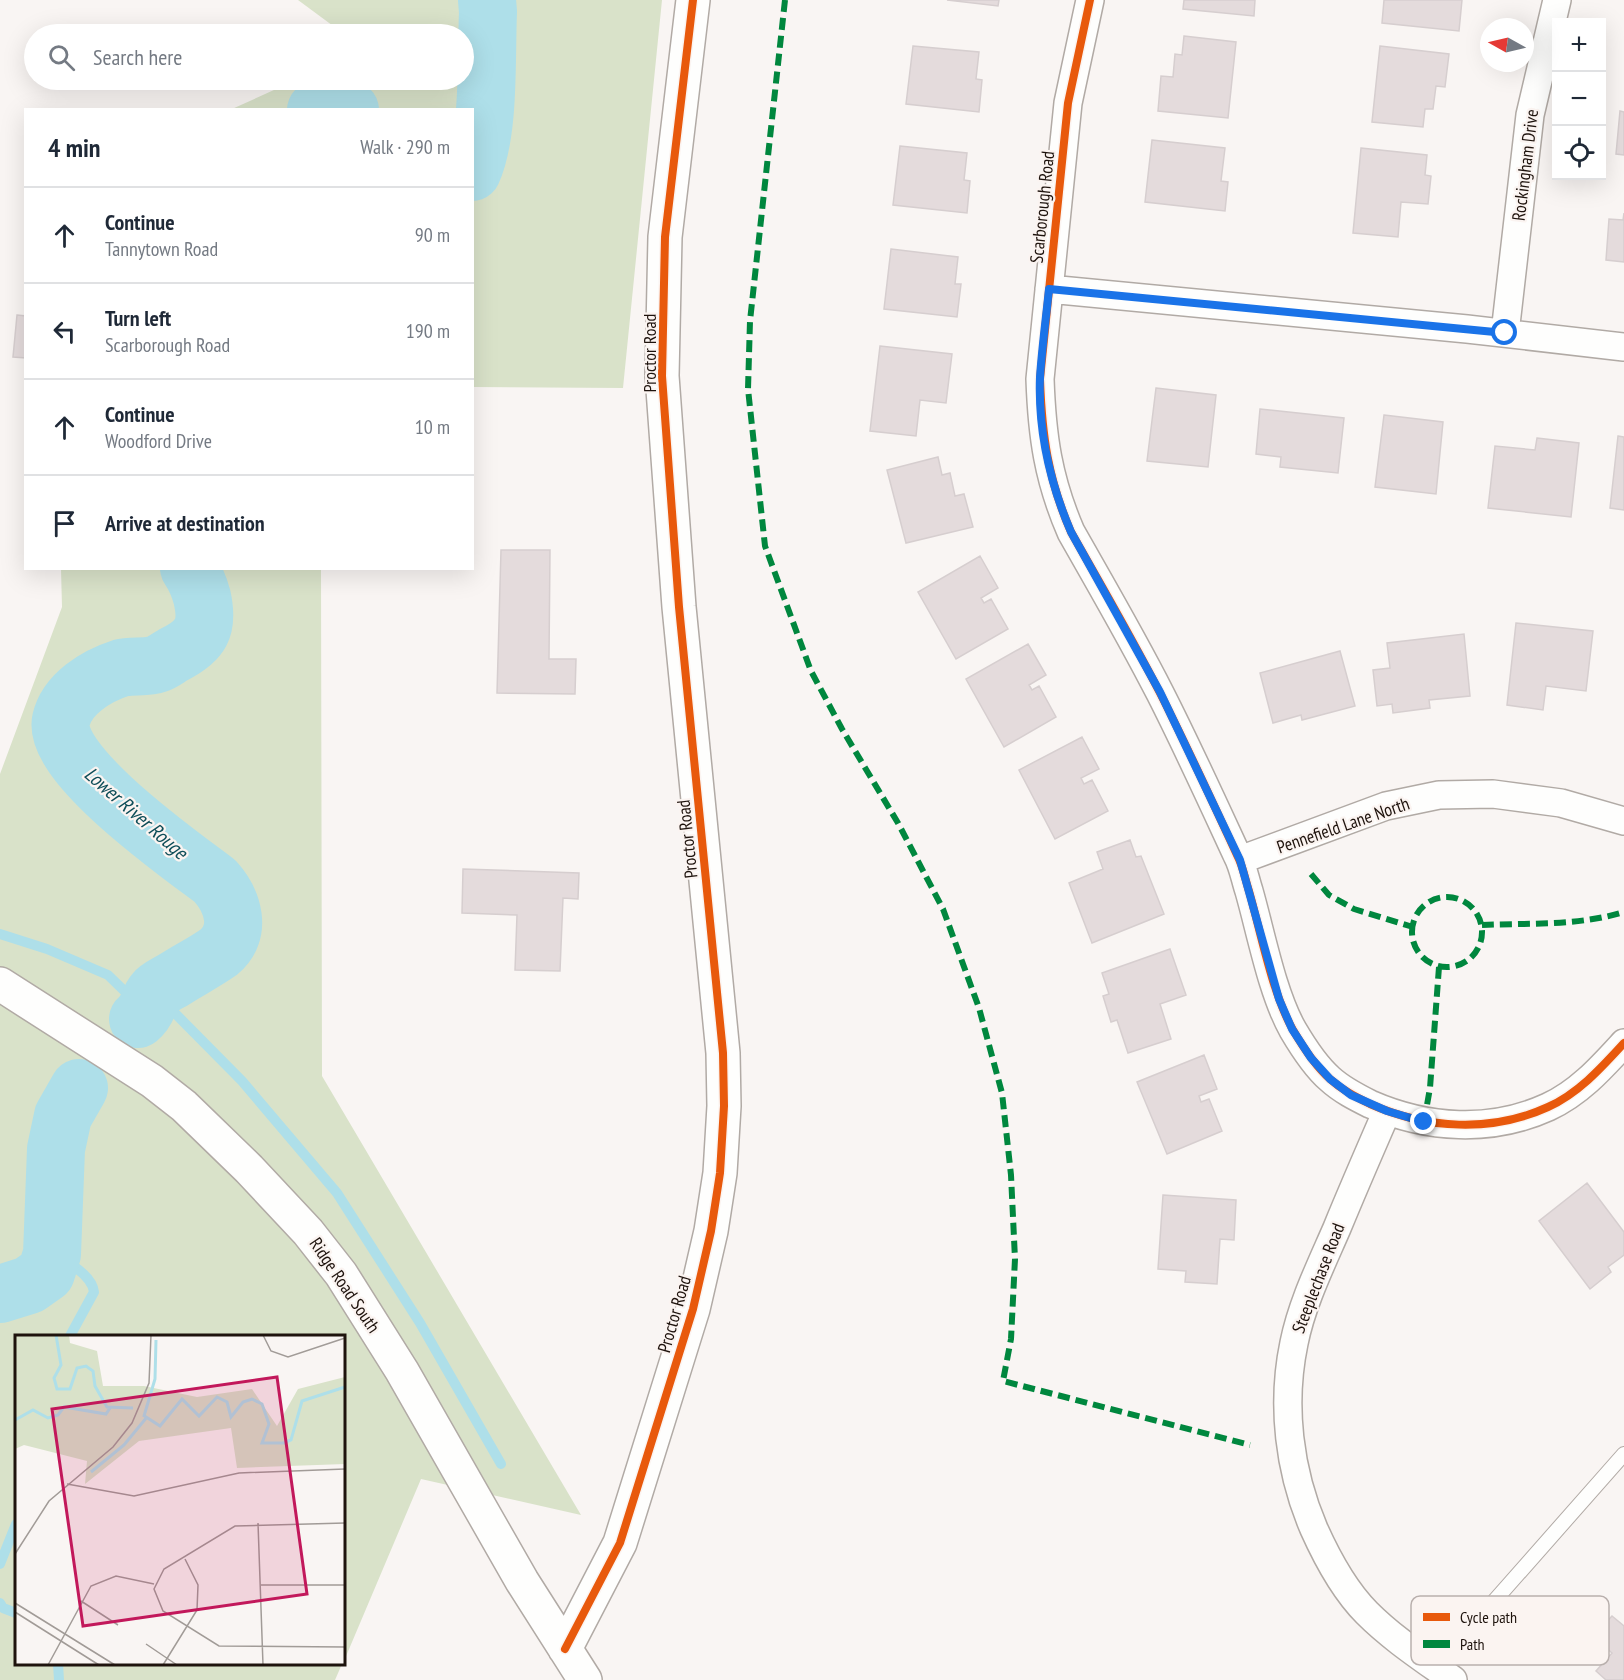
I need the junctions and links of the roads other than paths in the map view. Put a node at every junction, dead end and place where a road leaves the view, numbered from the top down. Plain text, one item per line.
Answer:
1 (693, 0) edge
2 (1090, 0) edge
3 (1557, 0) edge
4 (1049, 289) junction
5 (1505, 333) junction
6 (1624, 347) edge
7 (1624, 821) edge
8 (1240, 860) junction
9 (0, 984) edge
10 (1624, 1043) edge
11 (1387, 1111) junction
12 (1624, 1454) edge
13 (1508, 1596) edge
14 (1411, 1648) edge
15 (566, 1650) junction
16 (585, 1680) edge

1 - 15 street, Proctor Road
2 - 4 street, Scarborough Road
3 - 5 street, Rockingham Drive
4 - 5 street
4 - 8 street, Scarborough Road
5 - 6 street
7 - 8 street, Pennefield Lane North
8 - 11 street, Scarborough Road
9 - 15 street, Ridge Road South
10 - 11 street, Scarborough Road
11 - 14 street, Steeplechase Road
12 - 13 lane
15 - 16 street, Ridge Road South

